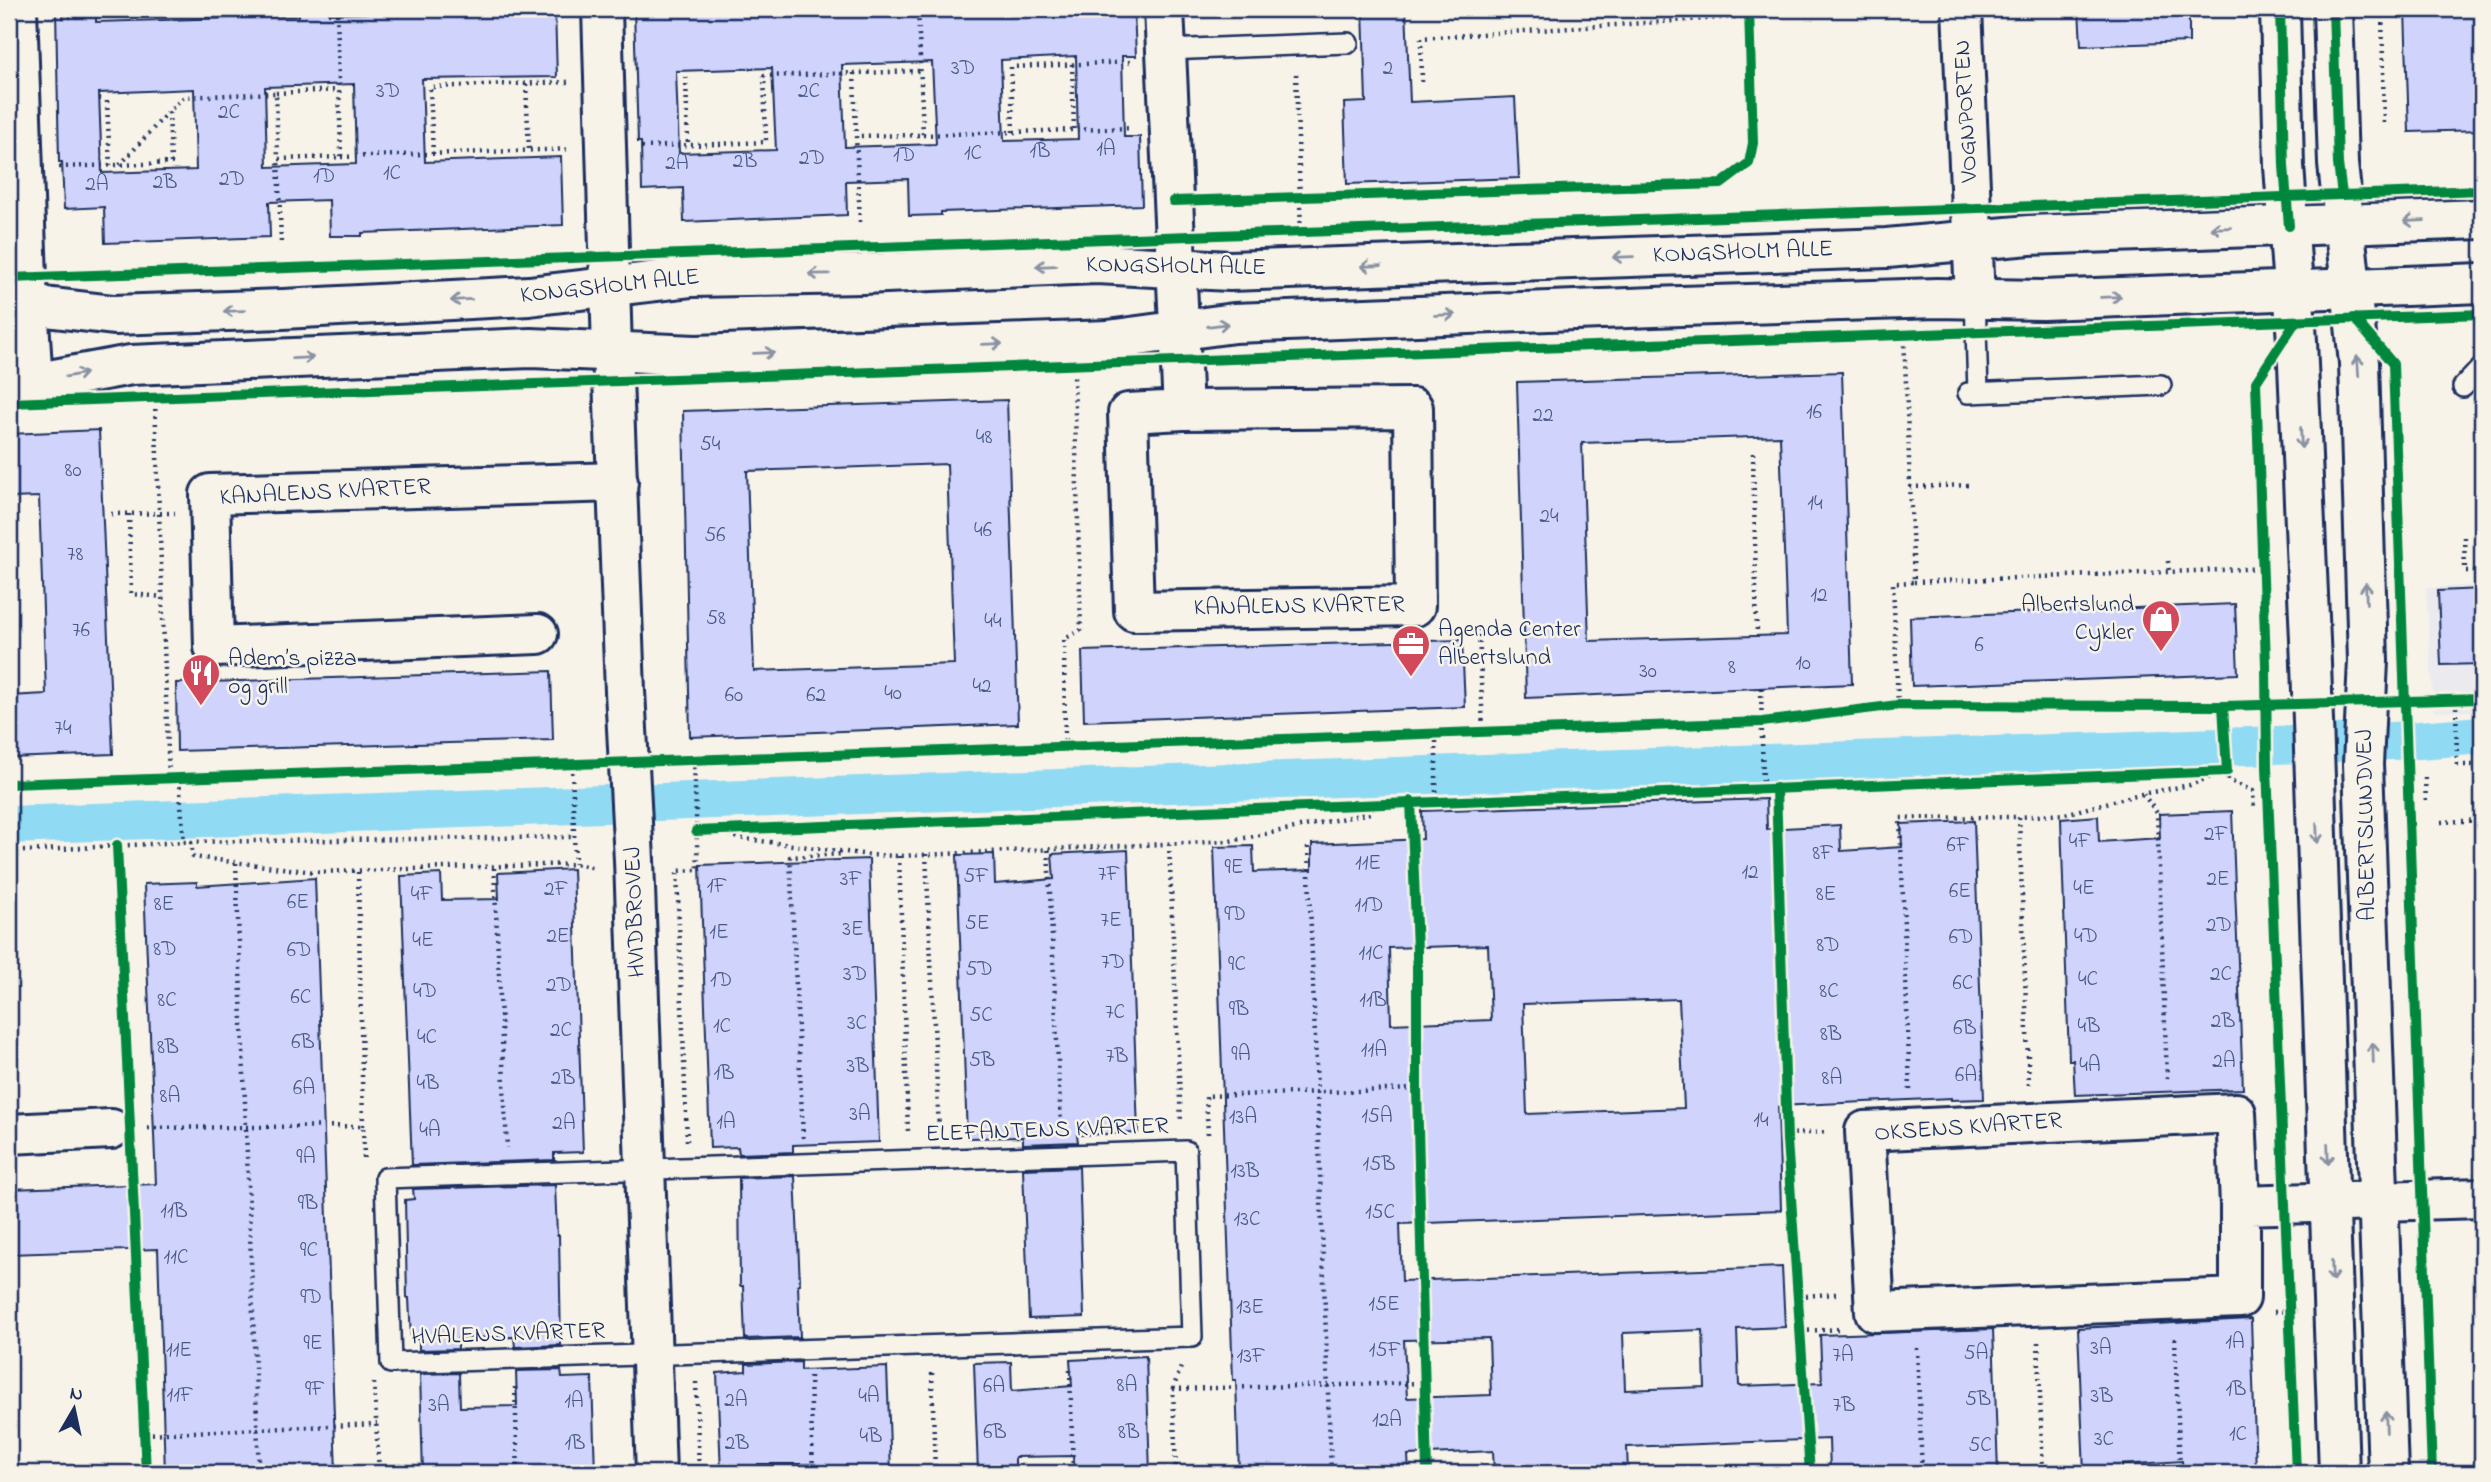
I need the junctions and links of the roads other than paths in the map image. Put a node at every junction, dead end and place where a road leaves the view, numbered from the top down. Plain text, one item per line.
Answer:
1 (602, 9) edge
2 (1164, 9) edge
3 (1962, 9) edge
4 (2280, 9) edge
5 (2333, 9) edge
6 (17, 14) edge
7 (1348, 43) dead end
8 (1166, 55) junction
9 (2482, 219) edge
10 (2345, 224) junction
11 (2289, 226) junction
12 (1972, 240) junction
13 (1177, 268) junction
14 (2482, 283) edge
15 (610, 286) junction
16 (2351, 288) junction
17 (2294, 290) junction
18 (1975, 298) junction
19 (18, 305) edge
20 (1179, 331) junction
21 (612, 351) junction
22 (2482, 367) edge
23 (21, 383) edge
24 (2161, 385) dead end
25 (2463, 387) dead end
26 (1183, 410) junction
27 (618, 482) junction
28 (538, 634) dead end
29 (111, 1129) road end
30 (9, 1134) edge
31 (645, 1169) junction
32 (2482, 1198) edge
33 (2378, 1201) junction
34 (2329, 1202) junction
35 (2240, 1205) junction
36 (651, 1354) junction
37 (656, 1473) edge
38 (2339, 1473) edge
39 (2388, 1473) edge

1 - 15 street, HVIDBROVEJ
2 - 8 street
3 - 12 street, VOGNPORTEN
4 - 11 street, ALBERTSLUNDVEJ
5 - 10 street, ALBERTSLUNDVEJ
6 - 19 street
7 - 8 lane
8 - 13 street
9 -> 10 street, KONGSHOLM ALLE
10 - 11 street, KONGSHOLM ALLE
10 - 16 street, ALBERTSLUNDVEJ
11 -> 12 street, KONGSHOLM ALLE
11 - 17 street, ALBERTSLUNDVEJ
12 -> 13 street, KONGSHOLM ALLE
12 - 18 street, VOGNPORTEN
13 -> 15 street, KONGSHOLM ALLE
13 - 20 street
14 - 16 street, KONGSHOLM ALLE
15 -> 19 street, KONGSHOLM ALLE
15 - 21 street, HVIDBROVEJ
16 - 17 street, KONGSHOLM ALLE
33 -> 16 street, ALBERTSLUNDVEJ
18 -> 17 street, KONGSHOLM ALLE
17 -> 34 street, ALBERTSLUNDVEJ
20 -> 18 street, KONGSHOLM ALLE
18 - 24 lane
19 - 23 street
21 -> 20 street, KONGSHOLM ALLE
20 - 26 street
23 -> 21 street, KONGSHOLM ALLE
21 - 27 street, HVIDBROVEJ
22 - 25 lane
26 - 26 street, KANALENS KVARTER
27 - 28 street, KANALENS KVARTER
27 - 31 street, HVIDBROVEJ
29 - 30 street
31 - 36 street, HVIDBROVEJ
31 - 36 lane, HVALENS KVARTER
31 - 36 lane, ELEFANTENS KVARTER
32 - 33 street
33 - 34 street
39 -> 33 street, ALBERTSLUNDVEJ
34 - 35 street
34 -> 38 street, ALBERTSLUNDVEJ
35 - 35 street, OKSENS KVARTER
36 - 37 street, HVIDBROVEJ

